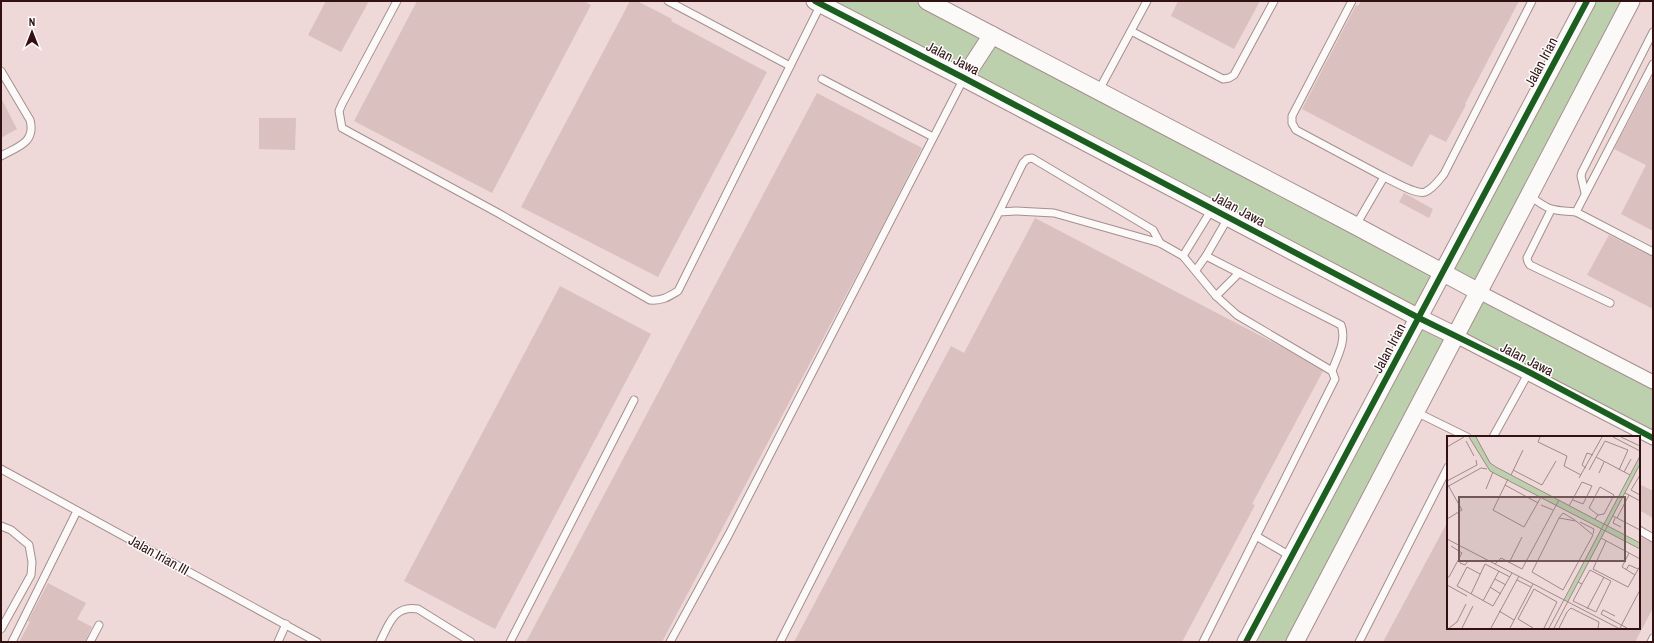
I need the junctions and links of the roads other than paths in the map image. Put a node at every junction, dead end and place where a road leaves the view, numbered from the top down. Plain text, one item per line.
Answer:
1 (397, 1) edge
2 (668, 1) edge
3 (926, 1) edge
4 (1147, 1) edge
5 (1274, 1) edge
6 (1352, 1) edge
7 (1532, 1) edge
8 (1587, 1) edge
9 (1631, 1) edge
10 (818, 2) edge
11 (1131, 31) junction
12 (1653, 32) edge
13 (992, 35) junction
14 (1653, 64) edge
15 (790, 66) junction
16 (1, 71) edge
17 (964, 78) junction
18 (822, 79) dead end
19 (1099, 90) junction
20 (933, 137) junction
21 (1, 156) edge
22 (1384, 177) junction
23 (1585, 193) junction
24 (1529, 196) junction
25 (1212, 209) junction
26 (1551, 210) junction
27 (999, 212) junction
28 (1576, 212) junction
29 (1228, 217) junction
30 (1356, 226) junction
31 (1160, 243) junction
32 (1653, 252) edge
33 (1183, 256) junction
34 (1206, 256) junction
35 (1196, 270) junction
36 (1443, 272) junction
37 (1239, 273) junction
38 (1479, 292) junction
39 (1216, 296) junction
40 (1610, 303) dead end
41 (1419, 318) junction
42 (1456, 336) junction
43 (1332, 371) junction
44 (1529, 372) junction
45 (1653, 382) edge
46 (634, 400) dead end
47 (1416, 412) junction
48 (1465, 436) edge
49 (1494, 436) edge
50 (1653, 438) edge
51 (1, 469) edge
52 (1447, 469) edge
53 (77, 511) junction
54 (1, 526) edge
55 (1640, 531) edge
56 (1256, 536) junction
57 (1653, 538) edge
58 (1292, 558) junction
59 (286, 624) junction
60 (99, 625) dead end
61 (1, 629) edge
62 (1653, 638) edge
63 (12, 642) edge
64 (90, 642) edge
65 (278, 642) edge
66 (317, 642) edge
67 (380, 642) edge
68 (471, 642) edge
69 (510, 642) edge
70 (670, 642) edge
71 (780, 642) edge
72 (1203, 642) edge
73 (1246, 642) edge
74 (1296, 642) edge
75 (1358, 642) edge
76 (1651, 642) edge

1 - 15 lane
2 - 15 lane
3 - 13 street
4 - 11 lane
5 - 11 lane
6 - 22 lane
7 - 22 lane
8 - 36 street, Jalan Irian
9 - 24 street
10 - 15 lane
10 - 17 street, Jalan Jawa
11 - 19 lane
12 - 23 lane
13 - 17 street
13 - 19 street
14 - 23 lane
16 - 21 lane
17 - 20 lane
17 - 25 street, Jalan Jawa
18 - 20 lane
19 - 30 street
20 - 70 lane
22 - 30 lane
23 - 28 lane
24 - 26 lane
24 - 38 street
25 - 29 street, Jalan Jawa
25 - 33 lane
26 - 28 lane
26 - 40 lane
27 - 31 lane
27 - 31 lane
27 - 71 lane
28 - 32 lane
29 - 34 lane
29 - 41 street, Jalan Jawa
30 - 36 street
31 - 33 lane
33 - 35 lane
34 - 35 lane
34 - 37 lane
35 - 39 lane
36 - 38 street
36 - 41 street, Jalan Irian
37 - 39 lane
37 - 43 lane
38 - 42 street
38 - 45 street
39 - 43 lane
41 - 42 street, Jalan Jawa
41 - 58 street, Jalan Irian
42 - 44 street, Jalan Jawa
42 - 47 street
43 - 56 lane
44 - 49 lane
44 - 50 street, Jalan Jawa
46 - 69 lane
47 - 48 lane
47 - 74 street
51 - 53 lane, Jalan Irian III
52 - 75 lane
53 - 59 lane, Jalan Irian III
53 - 63 lane
54 - 61 lane
55 - 57 lane
56 - 58 lane
56 - 72 lane
58 - 73 street, Jalan Irian
59 - 65 lane
59 - 66 lane, Jalan Irian III
60 - 64 lane
62 - 76 lane
67 - 68 lane

